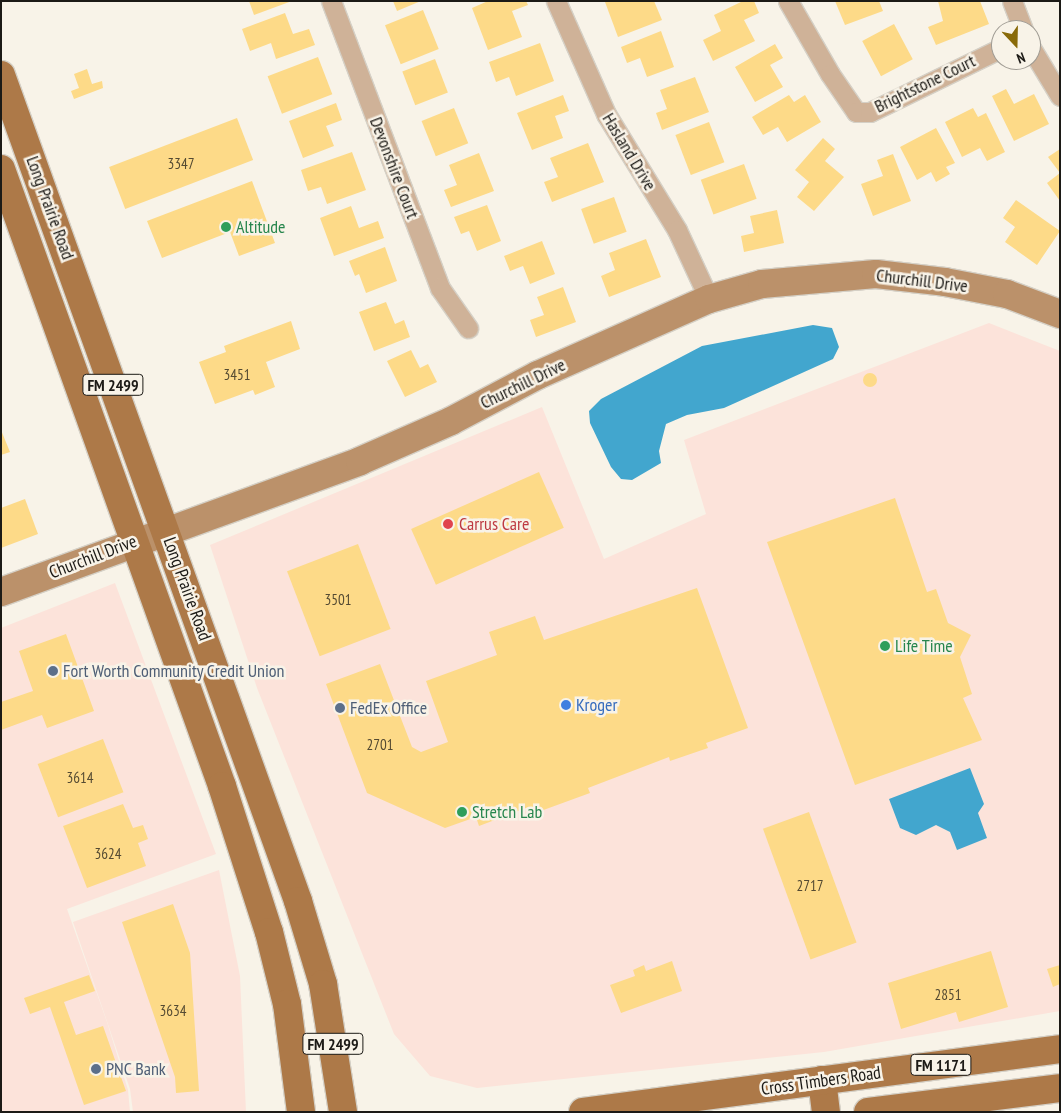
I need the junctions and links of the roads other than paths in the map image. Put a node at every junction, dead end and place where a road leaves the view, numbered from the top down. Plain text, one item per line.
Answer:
1 (331, 1) edge
2 (556, 1) edge
3 (788, 1) edge
4 (1012, 1) edge
5 (1019, 20) edge
6 (991, 53) edge
7 (1041, 65) edge
8 (2, 81) edge
9 (1060, 96) edge
10 (1, 169) edge
11 (709, 299) junction
12 (1060, 314) edge
13 (468, 328) dead end
14 (166, 530) junction
15 (135, 541) junction
16 (1, 592) edge
17 (222, 786) junction
18 (280, 854) junction
19 (1060, 1049) edge
20 (822, 1080) junction
21 (1060, 1088) edge
22 (301, 1112) edge
23 (343, 1112) edge
24 (583, 1112) edge
25 (826, 1112) edge
26 (868, 1112) edge

1 - 13 street, Devonshire Court
2 - 11 street, Hasland Drive
3 - 6 street, Brightstone Court
4 - 5 street
7 - 9 street
8 - 14 main road, Long Prairie Road / FM 2499
10 - 15 main road, Long Prairie Road / FM 2499
11 - 12 street, Churchill Drive
11 - 14 street, Churchill Drive
14 - 15 street, Churchill Drive
14 - 18 main road, Long Prairie Road / FM 2499
15 - 16 street, Churchill Drive
15 - 17 main road, Long Prairie Road / FM 2499
17 - 18 main road
17 - 22 main road, Long Prairie Road / FM 2499
18 - 23 main road, Long Prairie Road / FM 2499
19 - 20 main road, Cross Timbers Road / FM 1171
20 - 24 main road, Cross Timbers Road / FM 1171
20 - 25 main road
21 - 26 main road, Cross Timbers Road / FM 1171

